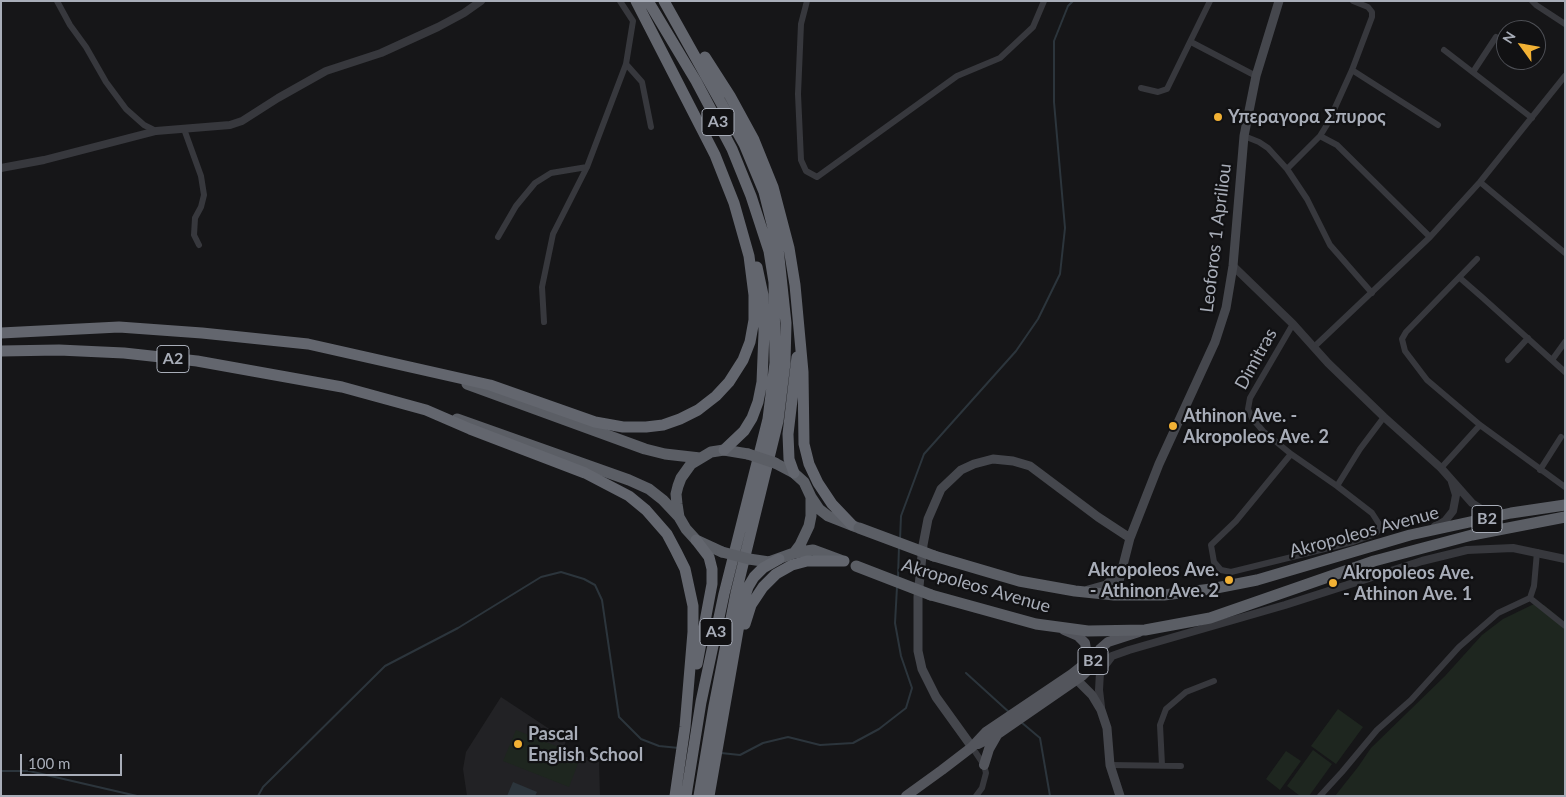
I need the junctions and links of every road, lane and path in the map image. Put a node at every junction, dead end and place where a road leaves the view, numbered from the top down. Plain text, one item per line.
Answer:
1 (57, 1) edge
2 (481, 1) edge
3 (620, 1) edge
4 (636, 1) edge
5 (644, 1) edge
6 (648, 1) edge
7 (664, 1) edge
8 (807, 1) edge
9 (1044, 1) edge
10 (1210, 1) edge
11 (1279, 1) edge
12 (1353, 1) edge
13 (1532, 1) edge
14 (671, 12) junction
15 (1565, 24) edge
16 (1496, 37) dead end
17 (1191, 42) junction
18 (1444, 50) dead end
19 (626, 64) junction
20 (1352, 70) junction
21 (1473, 72) junction
22 (1256, 76) junction
23 (1565, 76) edge
24 (1141, 88) dead end
25 (1532, 118) junction
26 (1438, 125) dead end
27 (651, 126) dead end
28 (184, 128) junction
29 (156, 131) junction
30 (1244, 136) junction
31 (1320, 136) junction
32 (587, 167) junction
33 (1, 168) edge
34 (1287, 169) junction
35 (1480, 182) junction
36 (498, 237) dead end
37 (1430, 237) junction
38 (199, 245) dead end
39 (1565, 253) edge
40 (1477, 258) dead end
41 (1233, 266) junction
42 (1460, 278) junction
43 (1372, 293) junction
44 (544, 322) dead end
45 (1293, 324) junction
46 (798, 326) junction
47 (1, 333) edge
48 (1528, 338) junction
49 (1565, 342) edge
50 (1314, 347) junction
51 (1, 351) edge
52 (1508, 360) dead end
53 (1552, 360) junction
54 (430, 371) junction
55 (1565, 372) edge
56 (426, 410) junction
57 (1384, 418) junction
58 (1480, 426) junction
59 (1561, 437) dead end
60 (724, 450) junction
61 (1291, 454) junction
62 (700, 458) junction
63 (1441, 468) junction
64 (1540, 470) junction
65 (794, 474) junction
66 (1451, 480) junction
67 (1337, 486) junction
68 (1565, 487) edge
69 (811, 497) junction
70 (1565, 505) edge
71 (1547, 508) junction
72 (679, 517) junction
73 (1565, 517) edge
74 (855, 526) junction
75 (1410, 535) junction
76 (1130, 538) junction
77 (696, 540) junction
78 (1537, 552) junction
79 (794, 553) junction
80 (1126, 553) junction
81 (779, 559) junction
82 (1565, 559) edge
83 (844, 561) junction
84 (1075, 591) junction
85 (1132, 596) junction
86 (1530, 598) junction
87 (1565, 626) edge
88 (1058, 627) junction
89 (1145, 630) junction
90 (730, 669) junction
91 (1075, 677) junction
92 (1214, 681) dead end
93 (1101, 710) junction
94 (1015, 717) junction
95 (685, 727) junction
96 (998, 734) junction
97 (972, 747) junction
98 (984, 765) junction
99 (1110, 765) junction
100 (1162, 765) junction
101 (1181, 766) dead end
102 (675, 796) edge
103 (686, 796) edge
104 (700, 796) edge
105 (708, 796) edge
106 (906, 796) edge
107 (976, 796) edge
108 (1120, 796) edge
109 (1320, 796) edge

1 - 29 street
2 - 28 street
3 - 19 street
4 - 54 highway
5 - 60 highway
6 - 103 highway, A3
7 - 14 highway, A3
8 - 9 street
10 - 17 street
11 - 22 main road, Leoforos 1 Apriliou
12 - 20 street
13 - 15 street
14 - 46 highway
14 - 104 highway, A3
16 - 21 street
17 - 22 street
17 - 24 street
18 - 21 street
19 - 27 street
19 - 32 street
20 - 26 street
20 - 31 street
21 - 25 street
22 - 30 main road, Leoforos 1 Apriliou
23 - 25 street
25 - 35 street
28 - 29 street
28 - 38 street
29 - 33 street
30 - 34 street
30 - 41 main road, Leoforos 1 Apriliou
31 - 34 street
31 - 37 street
32 - 36 street
32 - 44 street
34 - 43 street
35 - 37 street
35 - 39 street
37 - 43 street
40 - 42 street
41 - 45 street
41 - 76 main road, Leoforos 1 Apriliou
42 - 48 street
42 - 58 street
43 - 50 street
45 - 50 street
45 - 61 street, Dimitras
46 - 65 highway
46 - 74 highway
47 - 54 highway, A2
48 - 52 street
48 - 53 street
49 - 53 street
50 - 57 street
51 - 56 highway, A2
53 - 55 street
54 - 62 highway, A2
56 - 72 highway, A2
56 - 95 highway
57 - 63 street
57 - 67 street
58 - 63 street
58 - 64 street
59 - 64 street
60 - 62 highway
60 - 65 highway, bridge
61 - 67 street
61 - 67 street
62 - 72 highway
63 - 66 street
64 - 68 street
65 - 69 highway
66 - 71 street
66 - 75 street
69 - 74 highway, B2
69 - 79 highway
70 - 71 highway, Akropoleos Avenue / B2
71 - 75 highway, Akropoleos Avenue / B2
72 - 77 highway
73 - 89 highway, Akropoleos Avenue / B2
74 - 84 highway, Akropoleos Avenue / B2, bridge
75 - 85 highway, Akropoleos Avenue / B2
76 - 80 main road, Leoforos 1 Apriliou
76 - 97 main road
77 - 81 highway, bridge
77 - 95 highway
78 - 82 street
78 - 86 street
78 - 93 street
79 - 81 highway
79 - 83 highway, B2
80 - 84 main road, Leoforos 1 Apriliou
80 - 85 main road, Leoforos 1 Apriliou
81 - 90 highway
83 - 88 highway, Akropoleos Avenue / B2, bridge
83 - 90 highway
84 - 85 highway, Akropoleos Avenue / B2
86 - 87 street
86 - 109 street
88 - 89 highway, Akropoleos Avenue / B2
88 - 91 main road, B2
89 - 91 main road, B2
90 - 105 highway
91 - 93 main road
91 - 94 main road, B2
92 - 100 street
93 - 99 main road
94 - 96 main road, B2
94 - 97 main road, B2
95 - 102 highway
96 - 97 main road, B2
96 - 98 main road
97 - 98 street
97 - 106 main road, B2
98 - 107 street
99 - 100 street
99 - 108 main road
100 - 101 street

